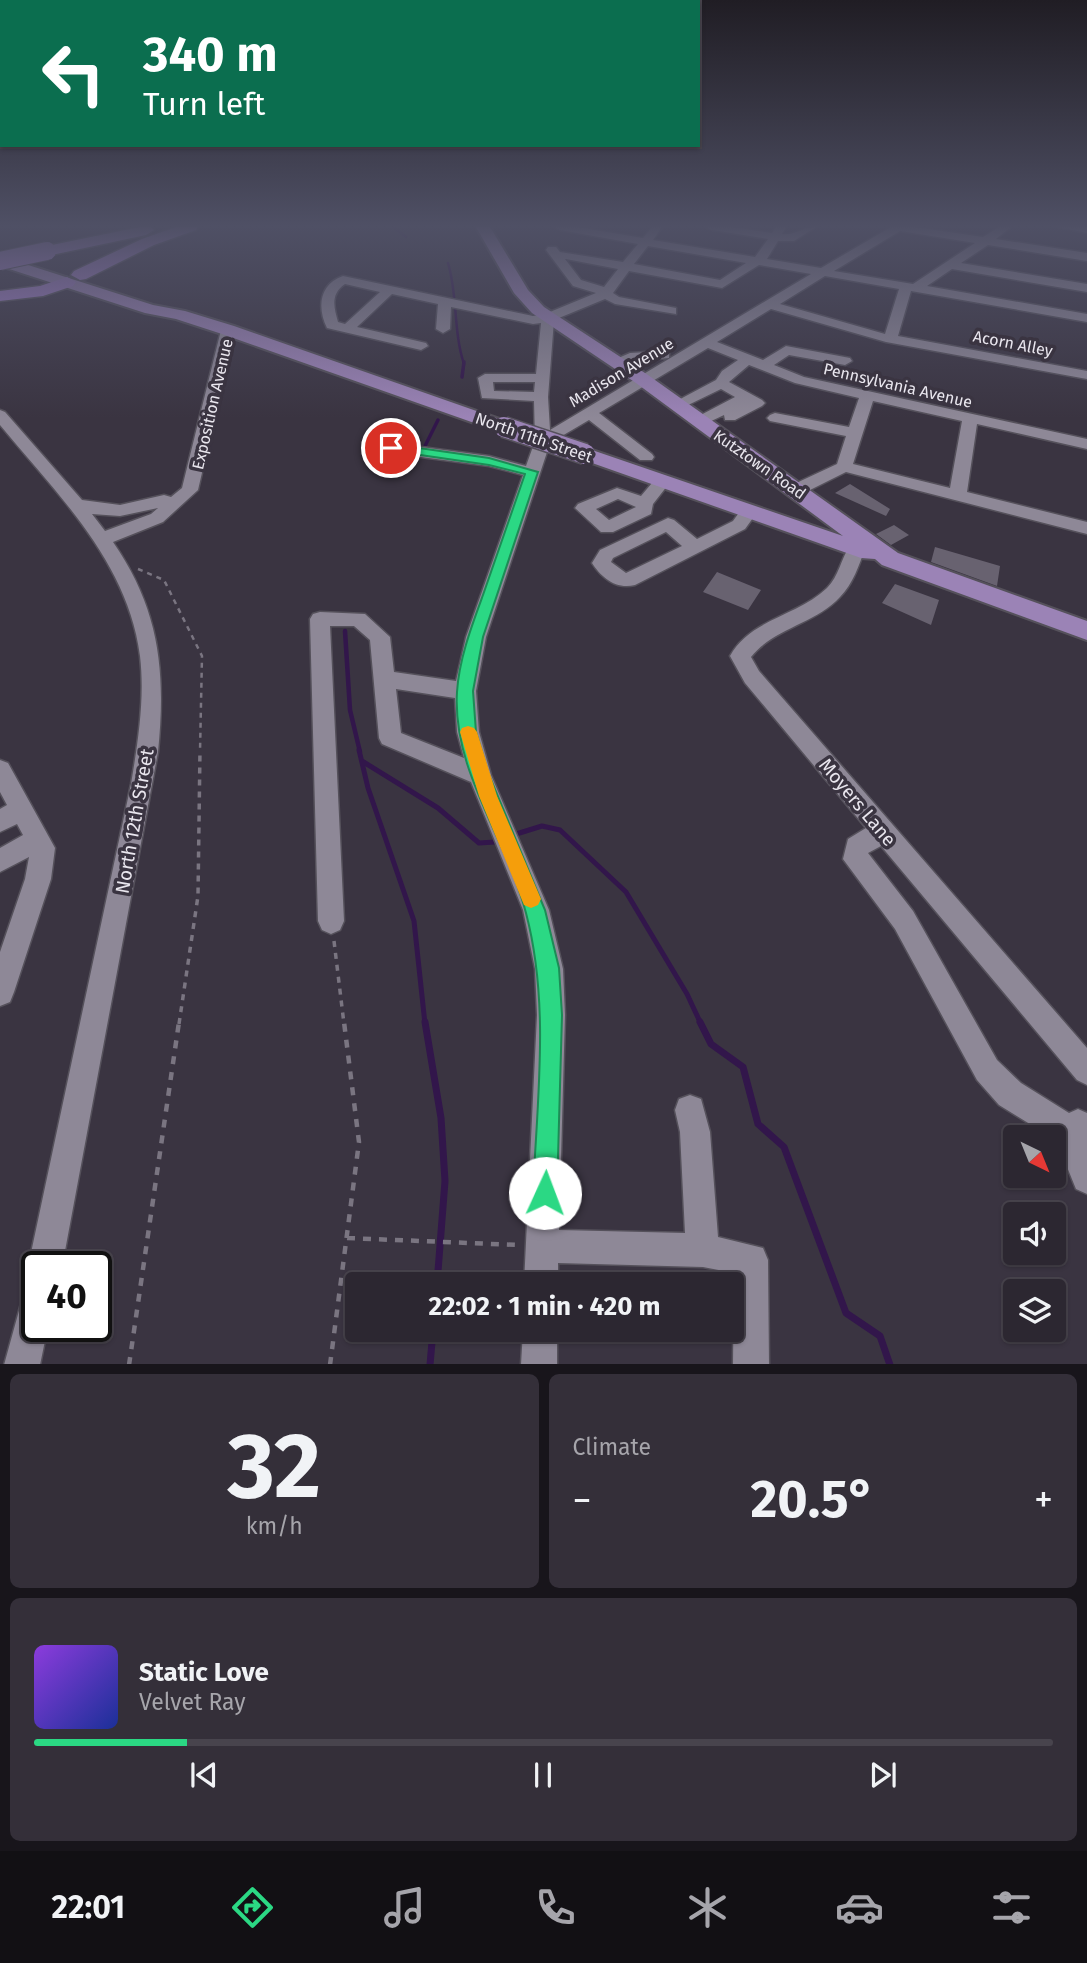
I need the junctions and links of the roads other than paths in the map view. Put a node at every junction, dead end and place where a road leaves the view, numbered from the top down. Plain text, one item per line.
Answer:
1 (44, 291) edge
2 (104, 291) edge
3 (330, 291) edge
4 (388, 291) edge
5 (398, 291) edge
6 (521, 291) edge
7 (601, 291) edge
8 (608, 291) edge
9 (664, 291) edge
10 (704, 291) edge
11 (791, 291) edge
12 (910, 291) edge
13 (927, 291) edge
14 (605, 294) junction
15 (0, 296) edge
16 (678, 299) junction
17 (451, 301) junction
18 (768, 304) junction
19 (548, 318) junction
20 (1087, 318) edge
21 (347, 329) junction
22 (228, 330) junction
23 (443, 330) dead end
24 (891, 338) junction
25 (647, 340) dead end
26 (706, 342) junction
27 (266, 343) joint
28 (421, 346) dead end
29 (850, 346) junction
30 (627, 355) junction
31 (669, 358) junction
32 (748, 359) junction
33 (764, 366) junction
34 (1087, 375) edge
35 (542, 378) junction
36 (724, 378) junction
37 (642, 379) junction
38 (834, 387) junction
39 (749, 391) junction
40 (867, 395) junction
41 (541, 397) junction
42 (677, 405) junction
43 (588, 412) junction
44 (0, 415) edge
45 (730, 417) dead end
46 (775, 418) dead end
47 (970, 420) junction
48 (700, 421) junction
49 (855, 433) junction
50 (543, 441) junction
51 (1087, 444) edge
52 (391, 448) dead end
53 (646, 457) dead end
54 (844, 467) junction
55 (532, 472) junction
56 (195, 477) junction
57 (663, 481) junction
58 (797, 489) junction
59 (958, 494) junction
60 (164, 500) junction
61 (644, 503) dead end
62 (75, 504) junction
63 (749, 511) junction
64 (157, 518) junction
65 (1087, 528) edge
66 (102, 539) junction
67 (695, 547) dead end
68 (856, 549) junction
69 (890, 559) junction
70 (118, 564) junction
71 (1087, 631) edge
72 (384, 679) junction
73 (465, 691) junction
74 (0, 770) edge
75 (480, 775) junction
76 (11, 815) edge
77 (883, 831) junction
78 (38, 839) junction
79 (0, 861) edge
80 (331, 921) road end
81 (0, 992) edge
82 (1087, 1070) edge
83 (690, 1110) dead end
84 (1077, 1130) edge
85 (1087, 1178) edge
86 (543, 1246) junction
87 (703, 1250) junction
88 (48, 1251) edge
89 (542, 1272) edge
90 (27, 1342) edge
91 (540, 1342) edge
92 (22, 1364) edge
93 (539, 1364) edge
94 (751, 1364) edge

1 - 15 highway
2 - 22 main road, North 11th Street
3 - 21 street
4 - 21 street
5 - 17 street
6 - 19 main road, Kutztown Road
7 - 14 street
8 - 14 street
9 - 16 street
10 - 16 street
11 - 18 street, Madison Avenue
12 - 24 street
13 - 20 street
14 - 16 street
14 - 19 street
17 - 19 street
17 - 23 street
18 - 26 street, Madison Avenue
18 - 29 street, Acorn Alley
19 - 30 main road, Kutztown Road
19 - 35 street
21 - 28 street
22 - 27 main road, North 11th Street
22 - 56 street, Exposition Avenue
24 - 29 street, Acorn Alley
24 - 34 street, Acorn Alley
25 - 31 street
26 - 31 street, Madison Avenue
26 - 32 street, Pennsylvania Avenue
27 - 57 main road, North 11th Street, bridge
29 - 33 street
29 - 38 street
30 - 31 street
30 - 37 main road, Kutztown Road
31 - 37 street, Madison Avenue
32 - 33 street, Pennsylvania Avenue
32 - 36 street
33 - 38 street, Pennsylvania Avenue
35 - 41 street
35 - 41 street
36 - 39 street
36 - 42 street
37 - 42 main road, Kutztown Road
37 - 43 street, Madison Avenue
38 - 40 street, Pennsylvania Avenue
39 - 45 street
39 - 48 street
40 - 47 street, Pennsylvania Avenue
40 - 49 street
41 - 50 street
42 - 48 main road, Kutztown Road
43 - 50 street, Madison Avenue
43 - 53 street
44 - 62 street, North 12th Street
46 - 49 street
47 - 51 street, Pennsylvania Avenue
47 - 59 street
48 - 58 main road, Kutztown Road
49 - 54 street
50 - 55 street
52 - 55 street
54 - 58 street
54 - 59 street
55 - 73 street
56 - 60 street, Exposition Avenue
56 - 64 street, Exposition Avenue
57 - 61 street
57 - 63 main road, North 11th Street
58 - 69 main road, Kutztown Road
59 - 65 street
60 - 62 street
60 - 66 street, Exposition Avenue
62 - 66 street, North 12th Street
63 - 67 street
63 - 68 main road, North 11th Street
64 - 66 street, Exposition Avenue
64 - 70 street
66 - 70 street, North 12th Street
68 - 69 main road, North 11th Street
68 - 77 street, Moyers Lane
69 - 71 main road, Kutztown Road
70 - 88 street, North 12th Street
72 - 73 street
72 - 75 street
72 - 80 street
73 - 75 street
74 - 76 street
75 - 86 street
76 - 78 street
77 - 82 street, Moyers Lane
77 - 84 street
78 - 79 street
78 - 81 street
83 - 87 street
84 - 85 street
86 - 87 street
86 - 89 street
87 - 94 street
90 - 92 street
91 - 93 street

